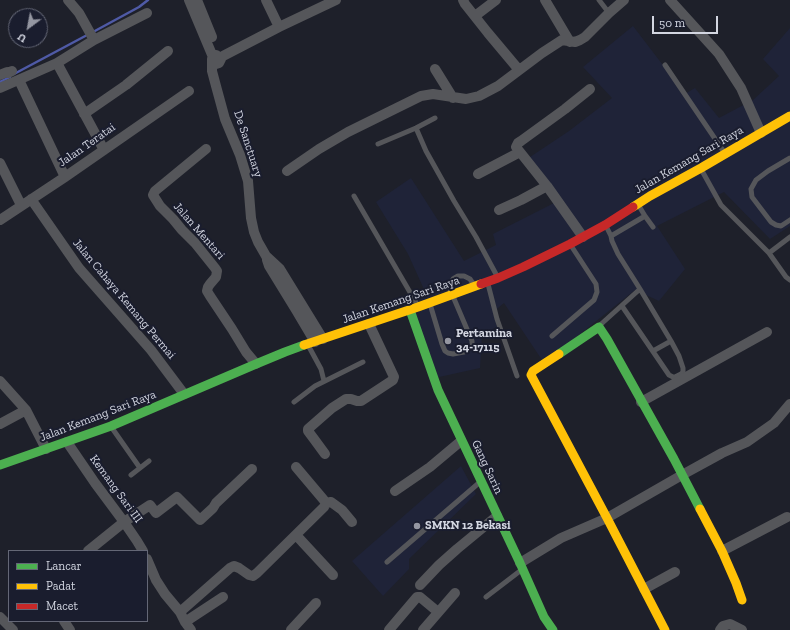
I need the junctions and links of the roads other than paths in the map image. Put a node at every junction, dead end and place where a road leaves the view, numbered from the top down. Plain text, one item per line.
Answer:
1 (68, 0) edge
2 (189, 0) edge
3 (197, 0) edge
4 (266, 0) edge
5 (336, 0) edge
6 (463, 0) edge
7 (496, 0) edge
8 (545, 0) edge
9 (600, 0) edge
10 (624, 0) edge
11 (670, 0) edge
12 (320, 3) edge
13 (147, 13) dead end
14 (610, 13) junction
15 (475, 16) junction
16 (279, 27) junction
17 (92, 36) junction
18 (570, 42) junction
19 (168, 51) dead end
20 (218, 59) junction
21 (57, 63) junction
22 (665, 65) dead end
23 (435, 69) dead end
24 (519, 70) junction
25 (12, 71) dead end
26 (0, 75) edge
27 (19, 80) junction
28 (0, 88) edge
29 (590, 89) dead end
30 (188, 91) dead end
31 (453, 98) junction
32 (84, 114) junction
33 (790, 116) edge
34 (435, 118) dead end
35 (416, 128) junction
36 (761, 133) junction
37 (378, 144) dead end
38 (104, 150) junction
39 (206, 150) dead end
40 (520, 152) junction
41 (725, 153) junction
42 (790, 158) edge
43 (0, 162) edge
44 (701, 168) junction
45 (287, 171) dead end
46 (478, 174) dead end
47 (65, 177) junction
48 (547, 186) junction
49 (354, 196) dead end
50 (31, 199) junction
51 (637, 204) junction
52 (21, 205) junction
53 (499, 210) dead end
54 (645, 216) junction
55 (0, 220) edge
56 (790, 220) edge
57 (605, 225) junction
58 (653, 227) dead end
59 (611, 236) junction
60 (583, 237) junction
61 (790, 237) edge
62 (570, 244) junction
63 (769, 253) junction
64 (498, 278) junction
65 (790, 280) edge
66 (488, 282) junction
67 (475, 287) junction
68 (640, 289) junction
69 (452, 294) junction
70 (430, 303) junction
71 (622, 306) junction
72 (414, 309) junction
73 (369, 324) junction
74 (599, 327) junction
75 (767, 332) dead end
76 (552, 336) dead end
77 (671, 341) junction
78 (315, 342) junction
79 (653, 351) junction
80 (363, 362) dead end
81 (256, 364) junction
82 (517, 376) dead end
83 (0, 381) edge
84 (324, 381) junction
85 (184, 394) junction
86 (294, 402) dead end
87 (641, 402) junction
88 (790, 404) edge
89 (26, 410) junction
90 (0, 424) edge
91 (111, 426) junction
92 (461, 441) junction
93 (67, 442) junction
94 (46, 449) junction
95 (325, 454) dead end
96 (149, 461) dead end
97 (0, 465) edge
98 (140, 468) junction
99 (296, 468) dead end
100 (252, 469) dead end
101 (131, 475) dead end
102 (682, 475) junction
103 (480, 481) junction
104 (395, 491) dead end
105 (326, 503) junction
106 (497, 516) junction
107 (787, 517) dead end
108 (607, 518) junction
109 (124, 522) junction
110 (352, 522) dead end
111 (296, 535) junction
112 (89, 550) edge
113 (142, 550) edge
114 (722, 551) junction
115 (148, 561) edge
116 (387, 562) dead end
117 (521, 566) junction
118 (675, 572) dead end
119 (333, 575) dead end
120 (420, 585) dead end
121 (644, 589) junction
122 (455, 593) dead end
123 (223, 597) dead end
124 (486, 597) dead end
125 (742, 600) dead end
126 (316, 603) dead end
127 (180, 612) junction
128 (438, 612) junction
129 (4, 616) edge
130 (187, 627) edge
131 (394, 628) edge
132 (13, 630) edge
133 (291, 630) edge
134 (423, 630) edge
135 (553, 630) edge
136 (665, 630) edge
137 (720, 630) edge
138 (742, 630) edge

1 - 17 street
2 - 20 street
3 - 20 street
4 - 16 street
5 - 12 street
6 - 15 street
7 - 15 street
8 - 18 street
9 - 14 lane
10 - 14 street
11 - 36 street
12 - 16 street
13 - 17 street
14 - 18 street
15 - 24 street
16 - 20 street
17 - 21 street
18 - 24 street
19 - 32 street
20 - 78 street, De Sanctuary
21 - 27 street
21 - 32 street
22 - 41 lane
23 - 31 street
24 - 31 street
25 - 26 street
27 - 28 street
27 - 47 street
29 - 40 street
30 - 38 street, Jalan Teratai
31 - 45 street
32 - 38 street
33 - 36 street, Jalan Kemang Sari Raya
34 - 35 lane
35 - 37 lane
35 - 64 lane
36 - 41 street, Jalan Kemang Sari Raya
38 - 47 street, Jalan Teratai
39 - 81 street, Jalan Mentari
40 - 46 street
40 - 48 street
41 - 44 street, Jalan Kemang Sari Raya
42 - 56 lane
43 - 52 street
44 - 51 street, Jalan Kemang Sari Raya
44 - 63 lane
47 - 50 street, Jalan Teratai
48 - 53 street
48 - 60 street
49 - 72 lane
50 - 52 street, Jalan Teratai
50 - 85 street, Jalan Cahaya Kemang Permai
51 - 54 lane
51 - 57 street, Jalan Kemang Sari Raya
52 - 55 street, Jalan Teratai
54 - 58 lane
54 - 59 lane
57 - 59 lane
57 - 60 street, Jalan Kemang Sari Raya
59 - 68 lane
60 - 62 street, Jalan Kemang Sari Raya
61 - 63 lane
62 - 64 street, Jalan Kemang Sari Raya
62 - 76 lane
63 - 65 lane
64 - 66 street, Jalan Kemang Sari Raya
66 - 67 street, Jalan Kemang Sari Raya
66 - 82 lane
67 - 69 street, Jalan Kemang Sari Raya
67 - 69 lane
68 - 71 lane
68 - 77 lane
69 - 70 street, Jalan Kemang Sari Raya
69 - 70 lane
70 - 72 street, Jalan Kemang Sari Raya
71 - 74 lane
71 - 79 lane
72 - 73 street, Jalan Kemang Sari Raya
72 - 92 street, Gang Sarin
73 - 78 street, Jalan Kemang Sari Raya
73 - 95 street
74 - 87 street
74 - 108 street
75 - 87 street
77 - 79 lane
77 - 79 lane
78 - 81 street, Jalan Kemang Sari Raya
78 - 84 lane
80 - 84 lane
81 - 85 street, Jalan Kemang Sari Raya
83 - 89 street
84 - 86 lane
85 - 91 street, Jalan Kemang Sari Raya
87 - 102 street
88 - 102 street
89 - 90 street
89 - 94 street
91 - 93 street, Jalan Kemang Sari Raya
91 - 98 lane
92 - 103 street, Gang Sarin
92 - 104 street
93 - 94 street, Jalan Kemang Sari Raya
93 - 109 street, Kemang Sari III
94 - 97 street, Jalan Kemang Sari Raya
96 - 98 lane
98 - 101 lane
99 - 105 street
100 - 109 street
102 - 108 street
102 - 114 street
103 - 106 street, Gang Sarin
103 - 116 lane
105 - 110 street
105 - 111 street
106 - 117 street, Gang Sarin
106 - 120 street
107 - 114 street
108 - 117 street
108 - 121 street
109 - 112 street
109 - 113 street, Kemang Sari III
111 - 119 street
111 - 127 street
114 - 125 street
115 - 127 street
117 - 124 lane
117 - 135 street, Gang Sarin
118 - 121 street
121 - 136 street
122 - 128 street
123 - 130 street
126 - 133 street
127 - 130 street
128 - 131 street
128 - 134 street
129 - 132 street
137 - 138 street

